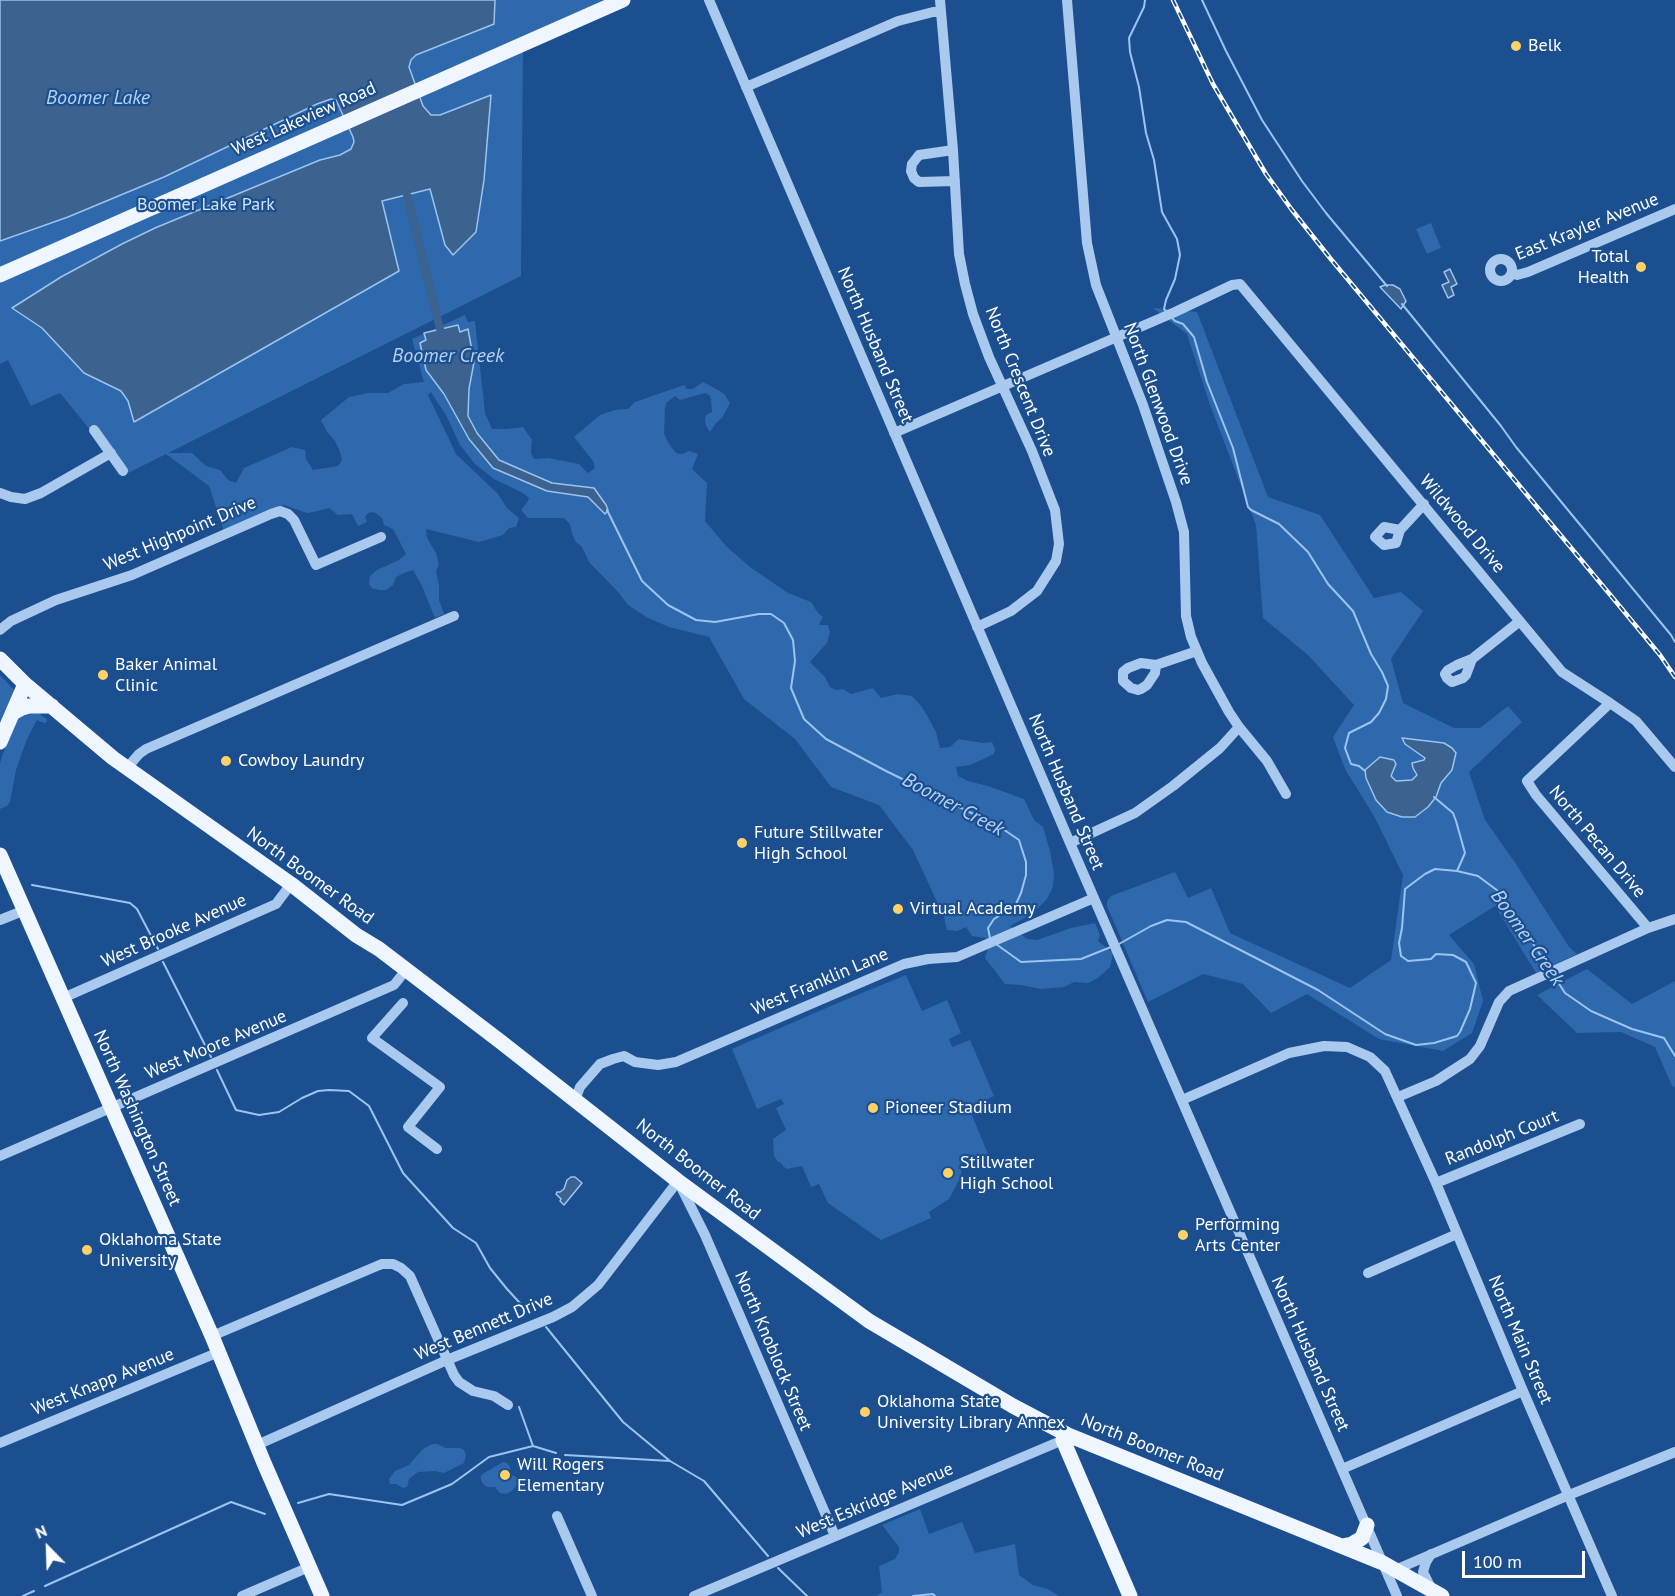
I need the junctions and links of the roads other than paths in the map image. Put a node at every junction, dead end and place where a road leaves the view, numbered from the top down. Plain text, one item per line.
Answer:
1 (623, 0) edge
2 (709, 0) edge
3 (940, 0) edge
4 (1067, 0) edge
5 (940, 12) junction
6 (746, 87) junction
7 (953, 150) junction
8 (955, 181) junction
9 (1675, 209) edge
10 (1512, 272) dead end
11 (0, 274) edge
12 (1116, 337) junction
13 (1002, 387) junction
14 (94, 430) dead end
15 (894, 434) junction
16 (111, 453) junction
17 (123, 471) dead end
18 (0, 493) edge
19 (1424, 504) junction
20 (1400, 530) dead end
21 (381, 537) dead end
22 (454, 616) dead end
23 (1520, 621) junction
24 (977, 627) junction
25 (0, 630) edge
26 (1197, 651) junction
27 (0, 659) edge
28 (1472, 659) dead end
29 (1156, 665) dead end
30 (25, 684) junction
31 (1610, 703) junction
32 (52, 706) junction
33 (13, 713) junction
34 (1239, 727) junction
35 (0, 742) edge
36 (1675, 767) edge
37 (127, 768) junction
38 (1286, 794) dead end
39 (1070, 843) junction
40 (0, 855) edge
41 (291, 884) junction
42 (1094, 898) junction
43 (25, 910) junction
44 (1675, 919) edge
45 (0, 920) edge
46 (1648, 928) junction
47 (406, 970) junction
48 (63, 998) junction
49 (403, 1003) dead end
50 (1398, 1096) junction
51 (575, 1100) junction
52 (1182, 1100) junction
53 (111, 1108) junction
54 (1580, 1124) dead end
55 (437, 1149) dead end
56 (0, 1156) edge
57 (678, 1181) junction
58 (1436, 1183) junction
59 (1457, 1234) junction
60 (1368, 1273) dead end
61 (212, 1336) junction
62 (219, 1352) junction
63 (447, 1360) junction
64 (1523, 1391) junction
65 (508, 1405) dead end
66 (1065, 1438) junction
67 (0, 1443) edge
68 (257, 1445) junction
69 (1675, 1452) edge
70 (1342, 1469) junction
71 (1569, 1495) junction
72 (558, 1515) dead end
73 (1366, 1525) junction
74 (835, 1536) junction
75 (1341, 1546) junction
76 (1431, 1554) junction
77 (1389, 1566) junction
78 (309, 1567) junction
79 (1437, 1593) edge
80 (242, 1596) edge
81 (322, 1596) edge
82 (592, 1596) edge
83 (694, 1596) edge
84 (1130, 1596) edge
85 (1397, 1596) edge
86 (1612, 1596) edge

1 - 11 main road, West Lakeview Road
2 - 6 street, North Husband Street
3 - 5 street, North Crescent Drive
4 - 12 street, North Glenwood Drive
5 - 6 street
5 - 7 street, North Crescent Drive
6 - 15 street, North Husband Street
7 - 8 street, North Crescent Drive
7 - 8 street
8 - 13 street, North Crescent Drive
9 - 10 street, East Krayler Avenue
12 - 13 street
12 - 19 street, Wildwood Drive
12 - 26 street, North Glenwood Drive
13 - 15 street
13 - 24 street, North Crescent Drive
14 - 16 street
15 - 24 street, North Husband Street
16 - 17 street
16 - 18 street
19 - 20 street
19 - 23 street, Wildwood Drive
21 - 25 street, West Highpoint Drive
22 - 37 street
23 - 28 street
23 - 31 street, Wildwood Drive
24 - 39 street, North Husband Street
26 - 29 street
26 - 34 street, North Glenwood Drive
27 - 30 main road, North Boomer Road
30 - 32 main road, North Boomer Road
30 - 33 main road
31 - 36 street, Wildwood Drive
31 - 46 street, North Pecan Drive
32 - 33 main road
32 - 37 main road, North Boomer Road
33 - 35 main road
34 - 38 street, North Glenwood Drive
34 - 39 street
37 - 41 main road, North Boomer Road
39 - 42 street, North Husband Street
40 - 43 main road, North Washington Street
41 - 47 main road, North Boomer Road
41 - 48 street, West Brooke Avenue
42 - 51 street, West Franklin Lane
42 - 52 street, North Husband Street
43 - 45 street
43 - 48 main road, North Washington Street
44 - 46 street
46 - 50 street
47 - 51 main road, North Boomer Road
47 - 53 street, West Moore Avenue
48 - 53 main road, North Washington Street
49 - 55 street
50 - 52 street, North Main Street
50 - 58 street, North Main Street
51 - 57 main road, North Boomer Road
52 - 70 street, North Husband Street
53 - 56 street, West Moore Avenue
53 - 61 main road, North Washington Street
54 - 58 street, Randolph Court
57 - 63 street, West Bennett Drive
57 - 66 main road, North Boomer Road
57 - 74 street, North Knoblock Street
58 - 59 street, North Main Street
59 - 60 street
59 - 64 street, North Main Street
61 - 62 main road, North Washington Street
61 - 63 street
62 - 67 street, West Knapp Avenue
62 - 68 main road, North Washington Street
63 - 65 street
63 - 68 street, West Bennett Drive
64 - 70 street
64 - 71 street, North Main Street
66 - 74 street, West Eskridge Avenue
66 - 75 main road, North Boomer Road
66 - 84 main road
68 - 78 main road, North Washington Street
69 - 71 street
70 - 73 street, North Husband Street
71 - 76 street
71 - 86 street, North Main Street
72 - 82 street
73 - 75 main road
73 - 77 street, North Husband Street
74 - 83 street, West Eskridge Avenue
75 - 77 main road, North Boomer Road
76 - 77 street
76 - 79 street
77 - 79 main road, North Boomer Road
77 - 85 street, North Husband Street
78 - 80 street
78 - 81 main road, North Washington Street

